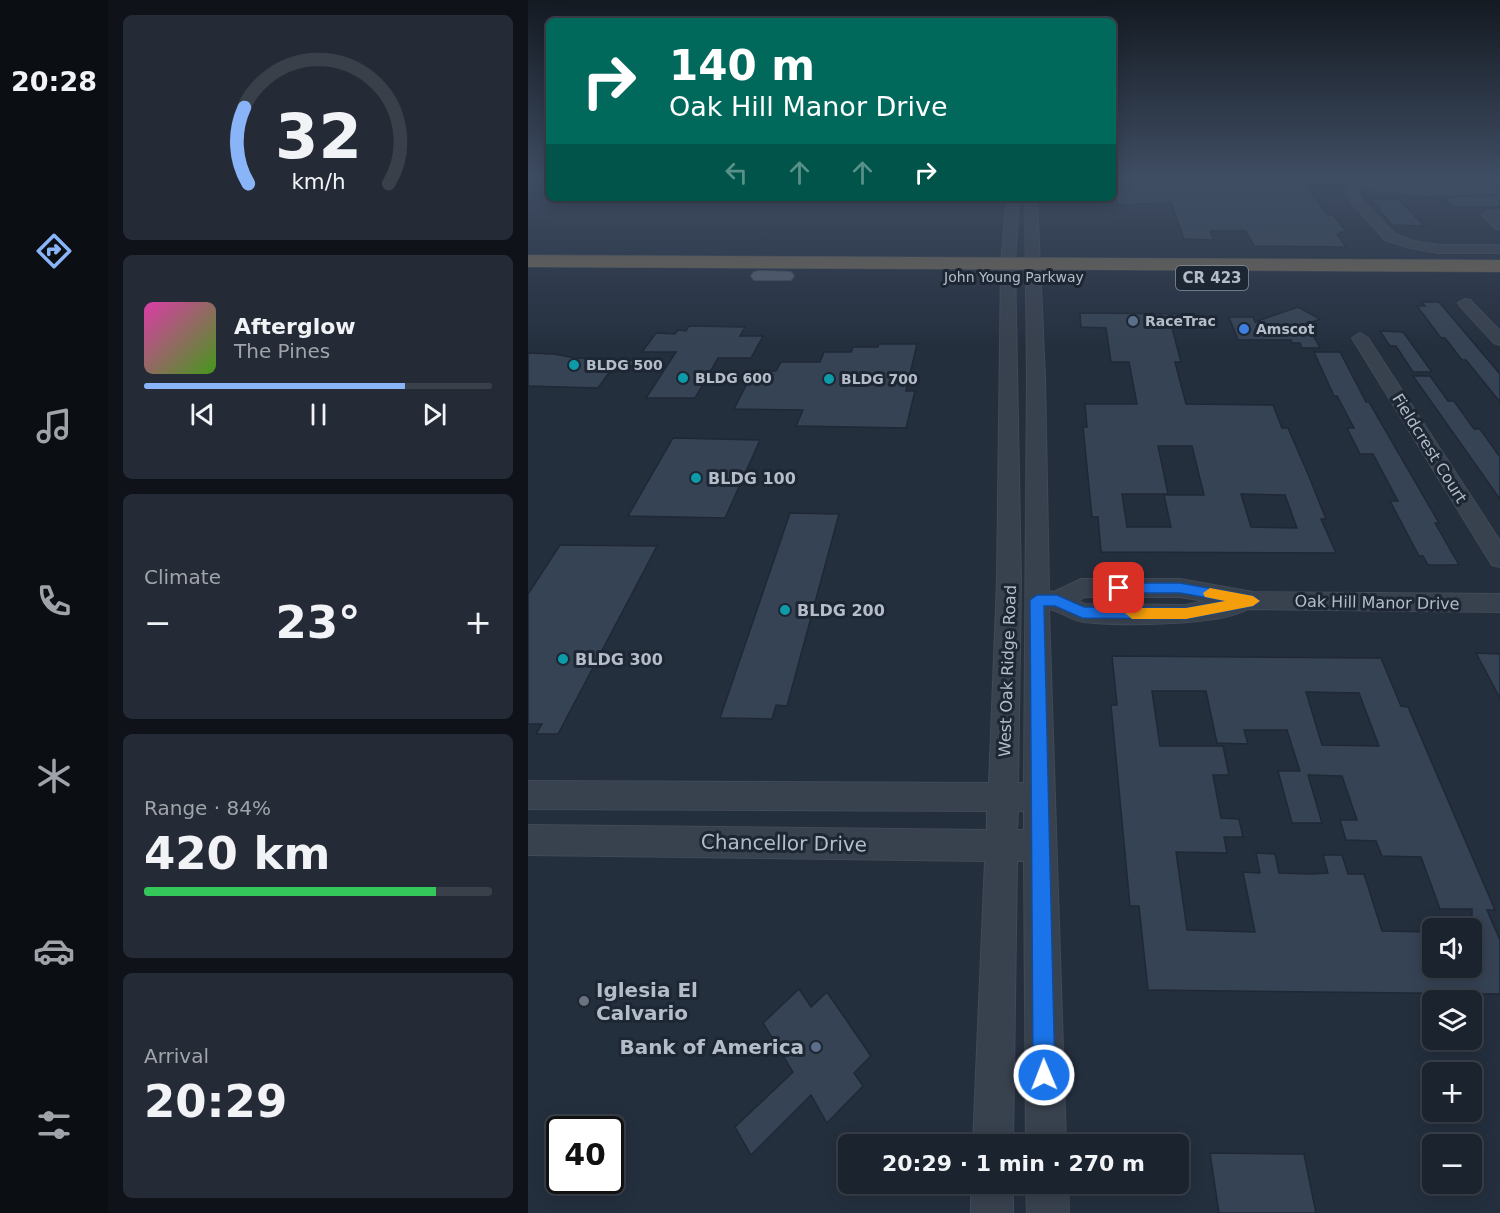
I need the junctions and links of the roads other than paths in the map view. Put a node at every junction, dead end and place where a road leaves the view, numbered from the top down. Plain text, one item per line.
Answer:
1 (1011, 234) edge
2 (1031, 234) edge
3 (1386, 234) edge
4 (1500, 249) edge
5 (528, 261) edge
6 (1500, 266) edge
7 (1008, 270) junction
8 (1032, 270) junction
9 (528, 275) edge
10 (760, 276) joint
11 (785, 276) joint
12 (1500, 278) edge
13 (1465, 303) dead end
14 (1360, 338) dead end
15 (1500, 340) edge
16 (1007, 451) junction
17 (1500, 559) edge
18 (1047, 600) junction
19 (1500, 603) edge
20 (528, 795) edge
21 (1003, 797) junction
22 (1038, 797) junction
23 (528, 840) edge
24 (1001, 846) junction
25 (1040, 846) junction
26 (993, 1134) edge
27 (1046, 1134) edge
28 (992, 1194) edge
29 (1047, 1194) edge
30 (992, 1213) edge
31 (1048, 1213) edge

1 - 7 street, West Oak Ridge Road
2 - 8 street, West Oak Ridge Road
3 - 4 street
5 - 7 highway, John Young Parkway / CR 423
6 - 8 highway, John Young Parkway / CR 423
7 - 8 highway, John Young Parkway / CR 423
7 - 11 highway, John Young Parkway / CR 423
7 - 16 street, West Oak Ridge Road
8 - 12 highway, John Young Parkway / CR 423
8 - 18 street, West Oak Ridge Road
9 - 10 highway, John Young Parkway / CR 423
10 - 11 main road, John Young Parkway / CR 423
13 - 15 street
14 - 17 street, Fieldcrest Court
16 - 18 street
16 - 21 street, West Oak Ridge Road
18 - 19 street, Oak Hill Manor Drive
18 - 22 street, West Oak Ridge Road
20 - 21 street
21 - 22 street
21 - 24 street, West Oak Ridge Road
22 - 25 street, West Oak Ridge Road
23 - 24 street, Chancellor Drive
24 - 25 street, Chancellor Drive
24 - 26 street, West Oak Ridge Road
25 - 27 street, West Oak Ridge Road
28 - 30 street
29 - 31 street

